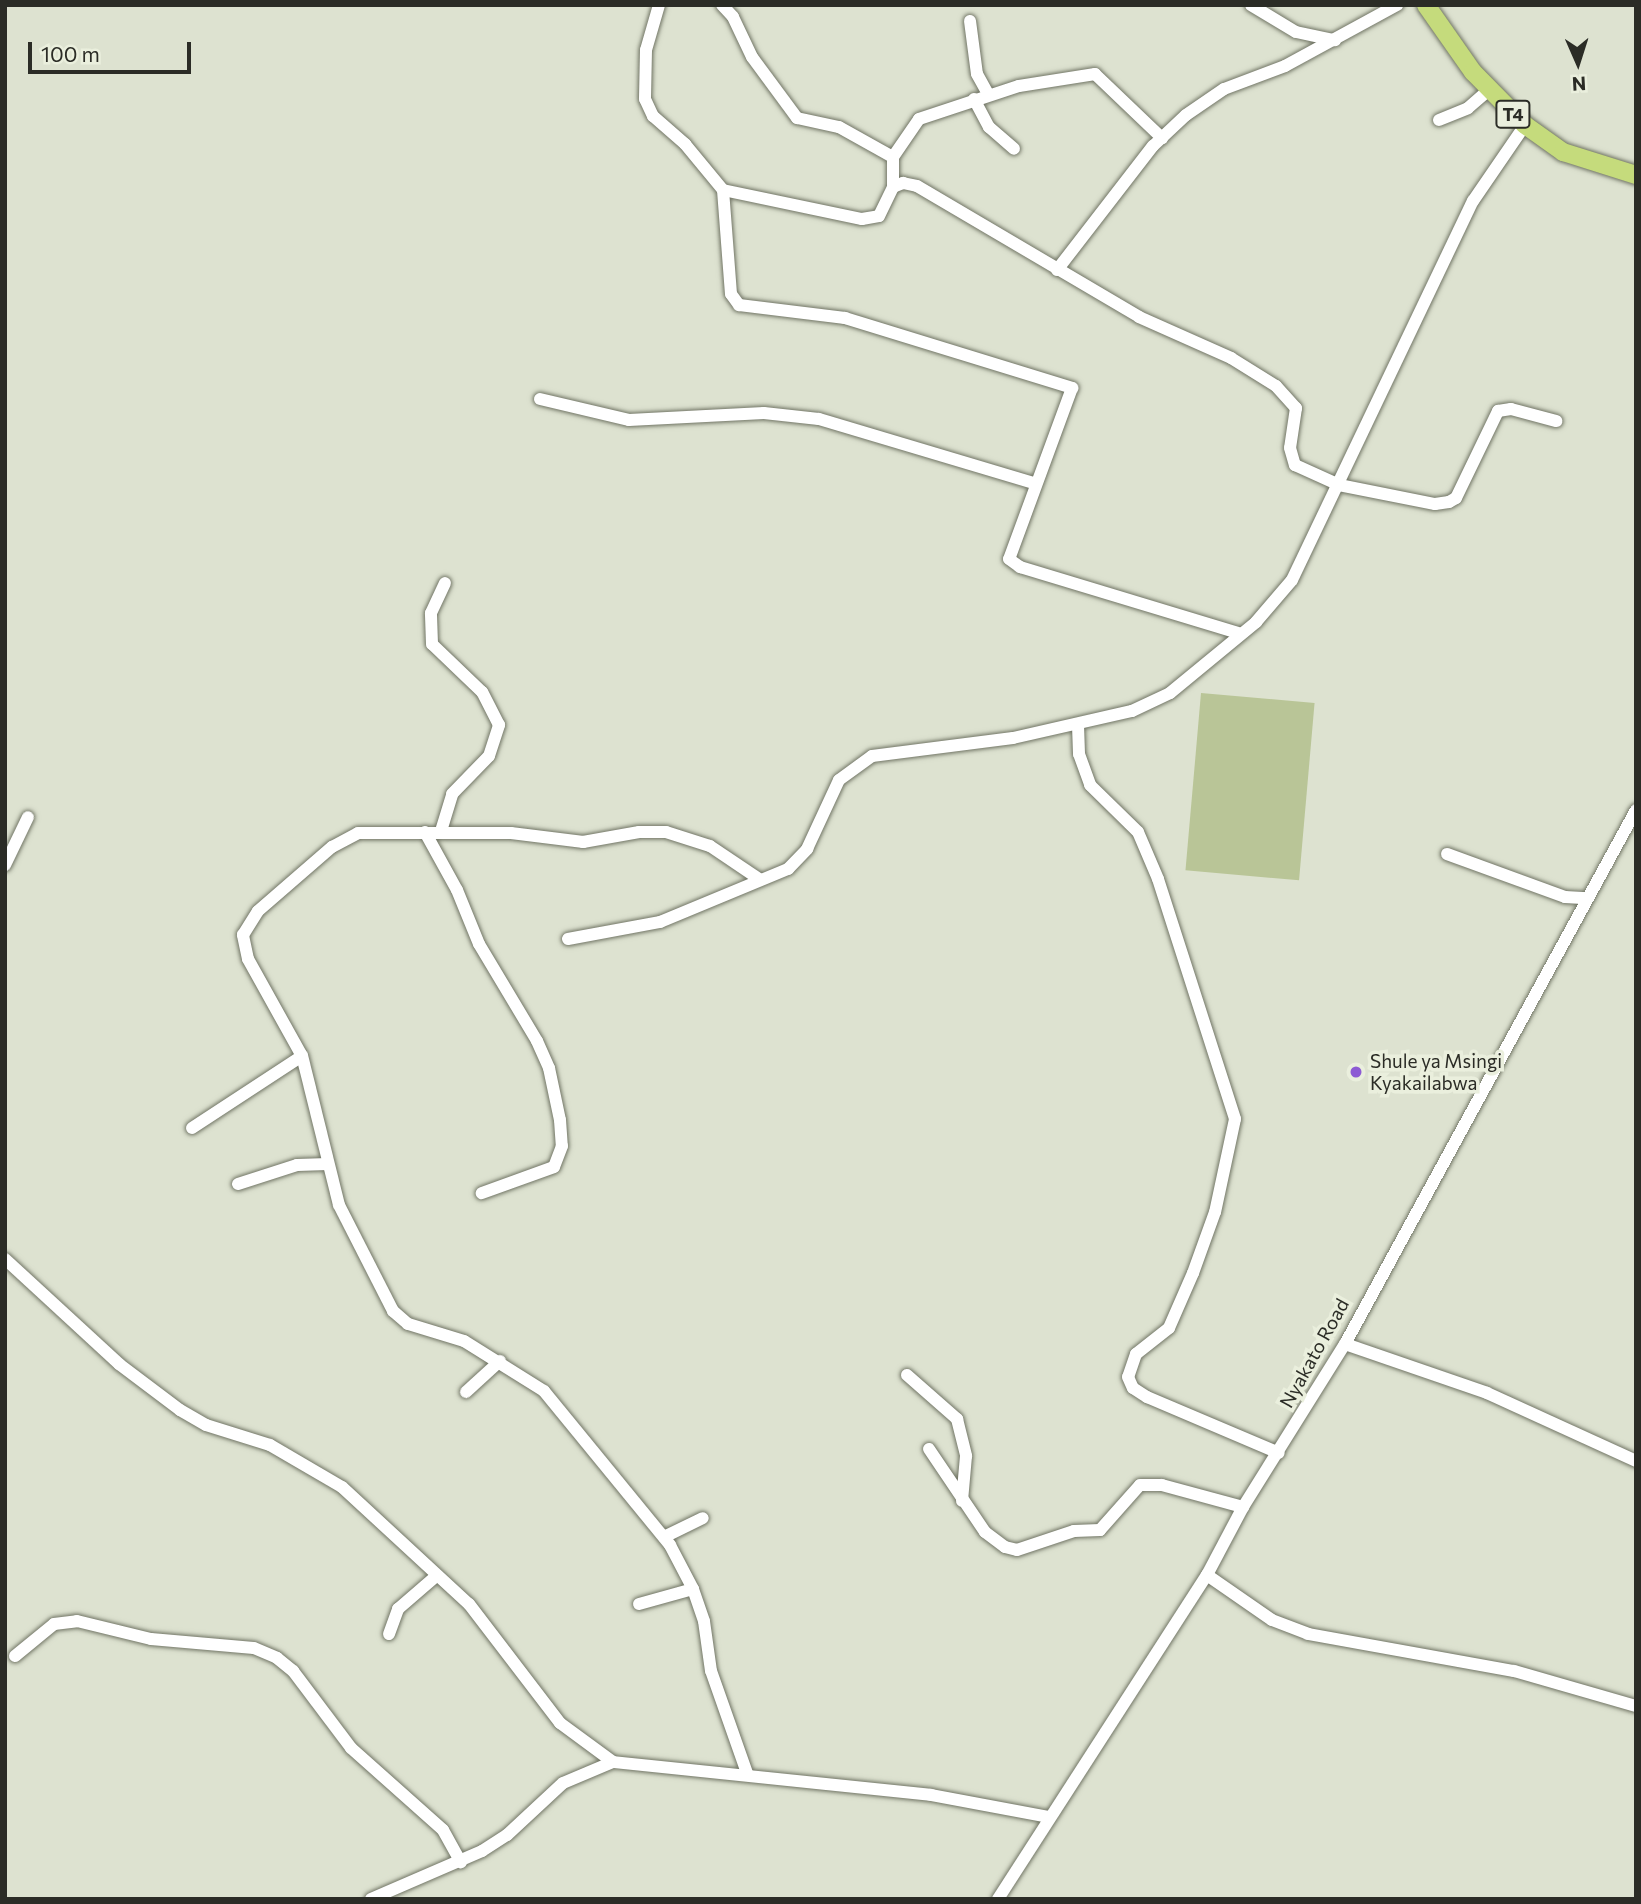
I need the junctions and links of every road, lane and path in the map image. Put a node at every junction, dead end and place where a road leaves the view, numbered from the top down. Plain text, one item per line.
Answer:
1 (659, 5) edge
2 (722, 5) edge
3 (1251, 5) edge
4 (1398, 5) edge
5 (1426, 5) edge
6 (970, 21) dead end
7 (1336, 40) junction
8 (1489, 90) junction
9 (988, 94) junction
10 (974, 99) junction
11 (1438, 120) dead end
12 (1525, 125) junction
13 (1161, 138) junction
14 (1014, 149) dead end
15 (892, 158) junction
16 (1636, 175) edge
17 (893, 187) junction
18 (723, 190) junction
19 (1057, 270) junction
20 (540, 399) dead end
21 (1556, 421) dead end
22 (1034, 483) junction
23 (1339, 485) junction
24 (445, 583) dead end
25 (1238, 633) junction
26 (1078, 724) junction
27 (1636, 810) edge
28 (29, 817) dead end
29 (441, 831) junction
30 (425, 832) junction
31 (1623, 836) junction
32 (1636, 841) edge
33 (1447, 854) dead end
34 (5, 865) edge
35 (759, 879) junction
36 (1587, 898) junction
37 (568, 939) dead end
38 (302, 1056) junction
39 (192, 1128) dead end
40 (328, 1164) junction
41 (238, 1184) dead end
42 (482, 1193) dead end
43 (5, 1259) edge
44 (1345, 1344) junction
45 (500, 1361) junction
46 (907, 1375) dead end
47 (466, 1392) dead end
48 (929, 1449) dead end
49 (1279, 1453) junction
50 (1636, 1461) edge
51 (962, 1502) junction
52 (1243, 1507) junction
53 (703, 1518) dead end
54 (663, 1537) junction
55 (1207, 1575) junction
56 (435, 1577) junction
57 (693, 1589) junction
58 (639, 1604) dead end
59 (389, 1634) dead end
60 (15, 1656) dead end
61 (1636, 1706) edge
62 (613, 1762) junction
63 (747, 1773) junction
64 (1049, 1816) junction
65 (461, 1862) junction
66 (371, 1899) edge
67 (998, 1899) edge

1 - 18 street
2 - 15 street
3 - 7 street
4 - 7 street
5 - 8 highway, T4
6 - 9 street
7 - 13 street
8 - 11 street
8 - 12 highway, T4
9 - 10 street
9 - 13 street
10 - 14 street
10 - 15 street
12 - 16 highway, T4
12 - 23 street
13 - 19 street
15 - 17 street
17 - 18 street
17 - 19 street
18 - 22 street
19 - 23 street
20 - 22 street
21 - 23 street
22 - 25 street
23 - 25 street
24 - 29 street
25 - 26 street
26 - 35 street
26 - 49 street
27 - 31 street, Nyakato Road
28 - 34 street
29 - 30 street
29 - 35 street
30 - 38 street
30 - 42 street
31 - 32 street
31 - 36 street, Nyakato Road
33 - 36 street
35 - 37 street
36 - 44 street, Nyakato Road
38 - 39 street
38 - 40 street
40 - 41 street
40 - 45 street
43 - 56 street
44 - 49 street, Nyakato Road
44 - 50 street
45 - 47 street
45 - 54 street
46 - 51 street
48 - 51 street
49 - 52 street, Nyakato Road
51 - 52 street
52 - 55 street, Nyakato Road
53 - 54 street
54 - 57 street
55 - 61 street
55 - 64 street, Nyakato Road
56 - 59 street
56 - 62 street
57 - 58 street
57 - 63 street
60 - 65 street
62 - 63 street
62 - 65 street
63 - 64 street
64 - 67 street, Nyakato Road
65 - 66 street

